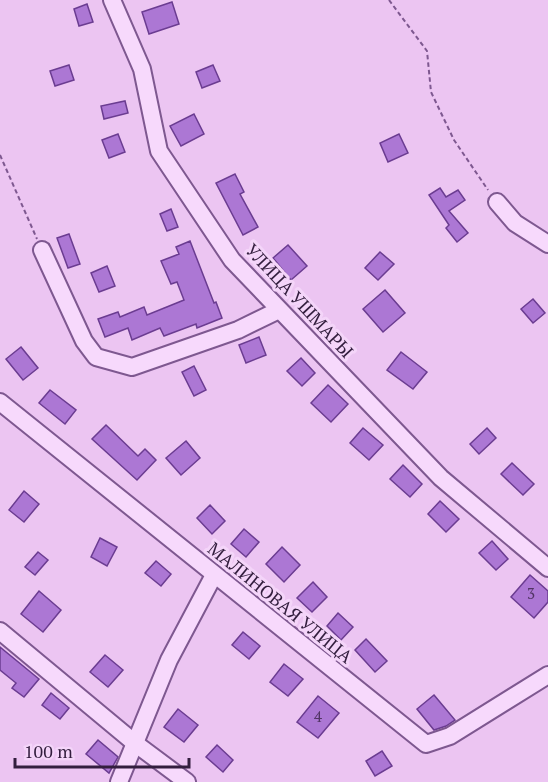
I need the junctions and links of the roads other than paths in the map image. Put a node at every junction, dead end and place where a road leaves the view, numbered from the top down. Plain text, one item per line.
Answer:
1 (112, 0) edge
2 (496, 202) road end
3 (548, 244) edge
4 (42, 250) road end
5 (279, 310) junction
6 (0, 402) edge
7 (548, 568) edge
8 (214, 575) junction
9 (0, 631) edge
10 (548, 675) edge
11 (136, 744) junction
12 (119, 782) edge
13 (187, 782) edge

1 - 5 street, УЛИЦА УШМАРЫ
2 - 3 street
4 - 5 street
5 - 7 street, УЛИЦА УШМАРЫ
6 - 8 street, МАЛИНОВАЯ УЛИЦА
8 - 10 street, МАЛИНОВАЯ УЛИЦА
8 - 11 street
9 - 11 street
11 - 12 street
11 - 13 street

